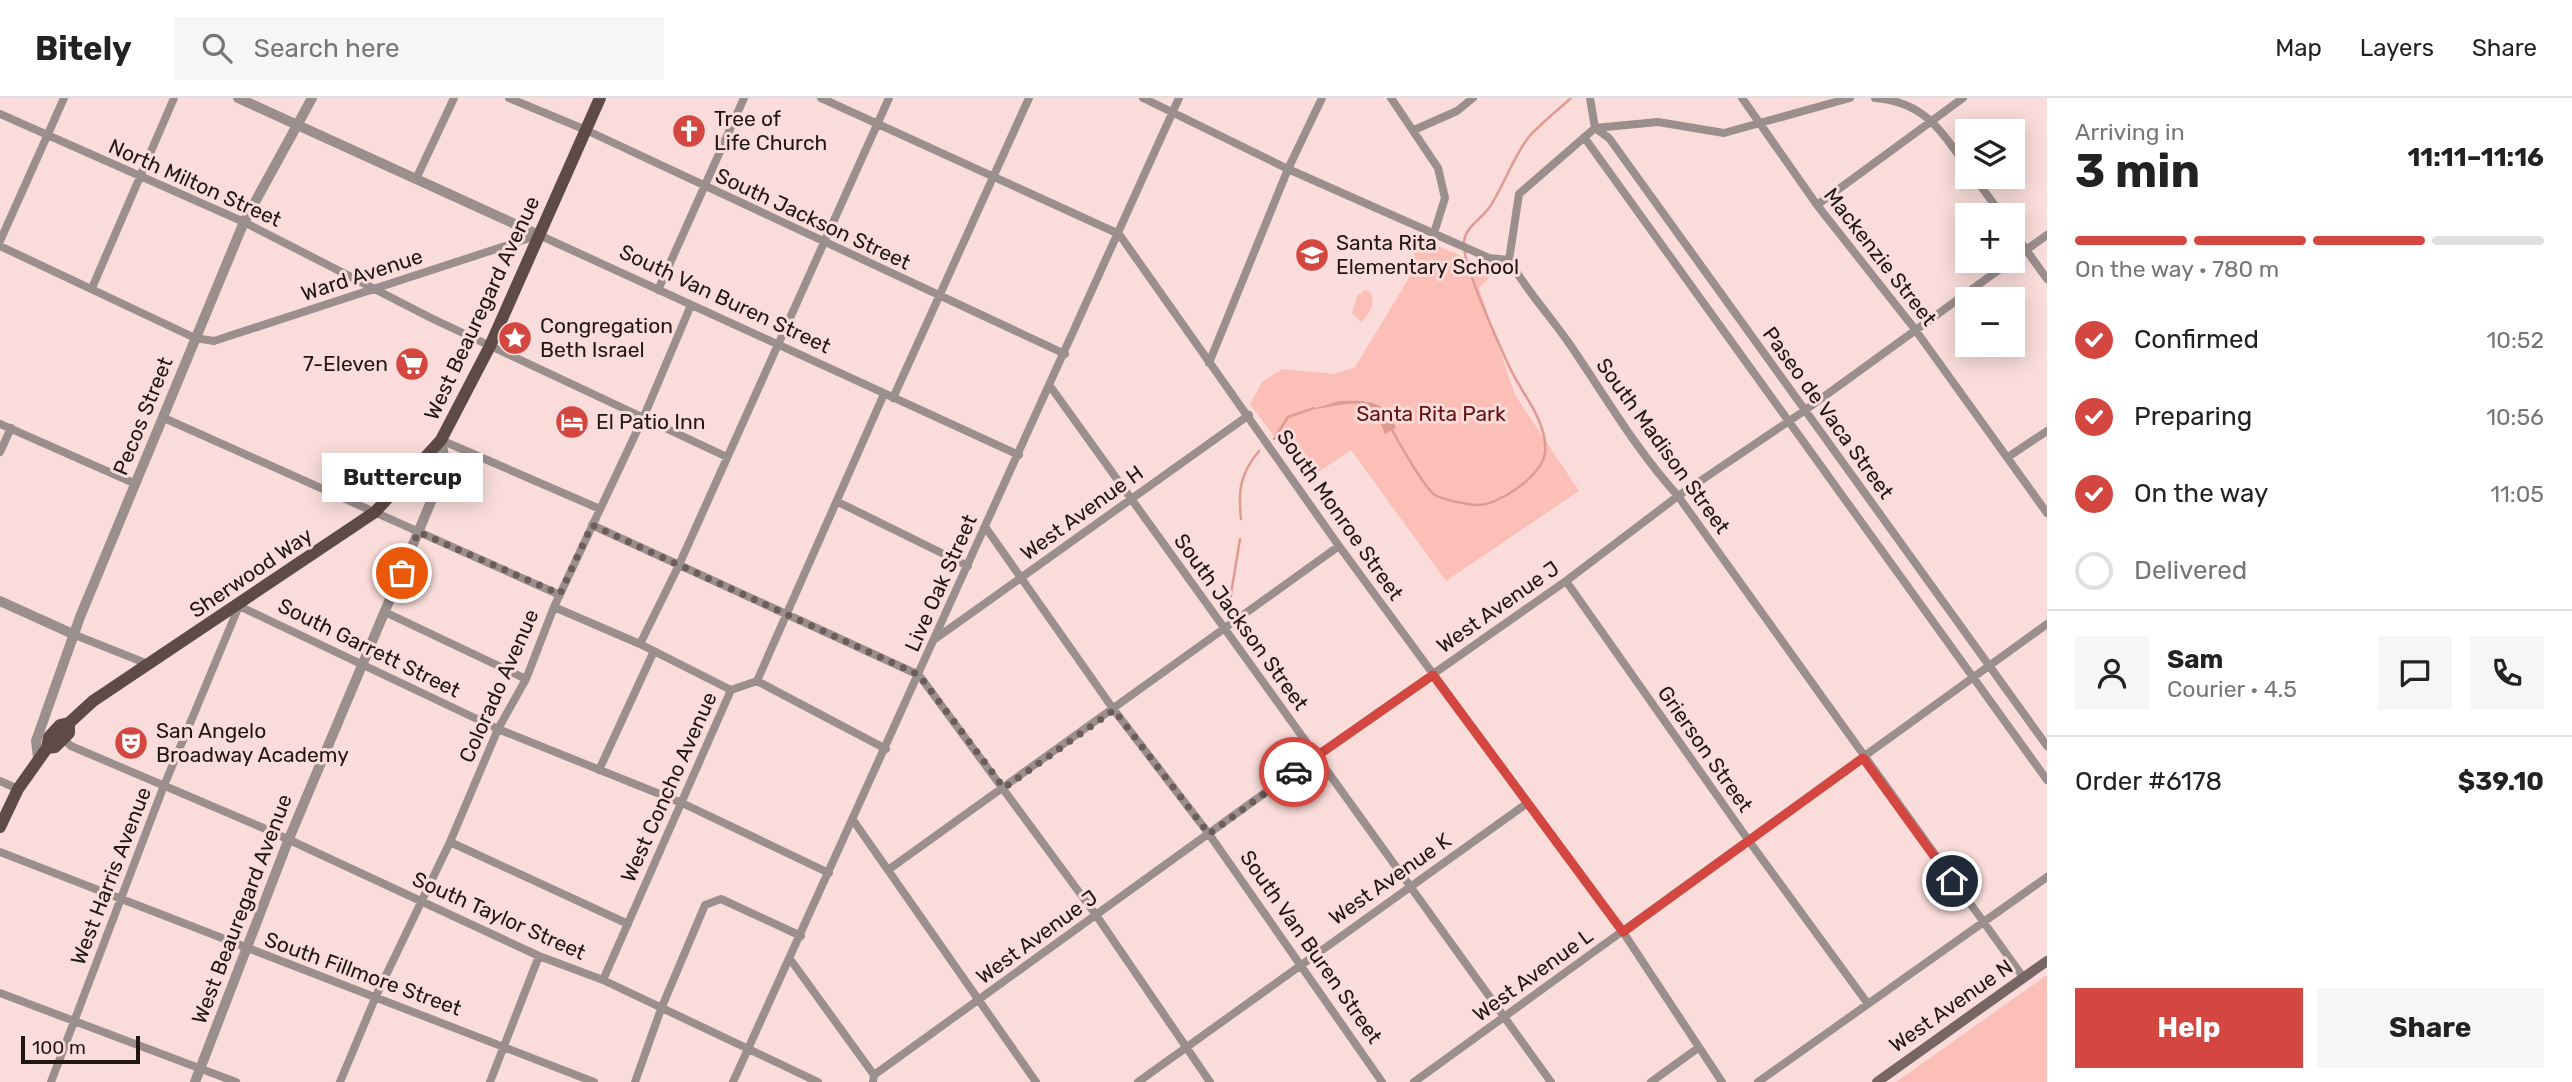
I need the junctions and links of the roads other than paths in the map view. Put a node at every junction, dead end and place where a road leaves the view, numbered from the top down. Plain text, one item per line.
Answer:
1 (64, 98) edge
2 (174, 98) edge
3 (238, 98) edge
4 (312, 98) edge
5 (454, 98) edge
6 (509, 98) edge
7 (600, 98) edge
8 (744, 98) edge
9 (821, 98) edge
10 (889, 98) edge
11 (1029, 98) edge
12 (1143, 98) edge
13 (1179, 98) edge
14 (1322, 98) edge
15 (1391, 98) edge
16 (1473, 98) edge
17 (1590, 98) edge
18 (1742, 98) edge
19 (1850, 98) edge
20 (1875, 98) edge
21 (1963, 98) edge
22 (1173, 111) junction
23 (0, 114) edge
24 (1933, 120) junction
25 (877, 124) junction
26 (1760, 124) junction
27 (299, 125) junction
28 (1595, 128) junction
29 (586, 130) junction
30 (1414, 130) junction
31 (47, 134) junction
32 (1584, 136) junction
33 (1955, 150) edge
34 (1288, 169) junction
35 (994, 175) junction
36 (141, 179) junction
37 (416, 179) junction
38 (704, 187) junction
39 (1817, 205) junction
40 (244, 222) junction
41 (1434, 233) junction
42 (1119, 234) junction
43 (539, 235) junction
44 (2047, 235) edge
45 (823, 242) junction
46 (0, 243) edge
47 (2025, 247) edge
48 (2027, 250) junction
49 (1509, 260) junction
50 (1993, 273) edge
51 (2047, 279) edge
52 (92, 288) junction
53 (374, 289) junction
54 (658, 290) junction
55 (939, 297) junction
56 (691, 305) junction
57 (1914, 328) junction
58 (195, 338) junction
59 (777, 344) junction
60 (490, 346) junction
61 (1065, 354) junction
62 (1209, 363) junction
63 (1050, 386) junction
64 (884, 394) junction
65 (893, 398) junction
66 (1804, 411) junction
67 (1249, 415) junction
68 (644, 416) junction
69 (164, 418) junction
70 (1790, 421) junction
71 (0, 424) edge
72 (10, 428) junction
73 (2047, 431) edge
74 (441, 440) junction
75 (0, 452) edge
76 (1018, 455) junction
77 (727, 457) junction
78 (2008, 457) junction
79 (136, 484) junction
80 (1678, 496) junction
81 (1131, 499) junction
82 (838, 502) junction
83 (600, 509) junction
84 (375, 512) junction
85 (2047, 513) edge
86 (592, 525) junction
87 (986, 528) junction
88 (418, 532) junction
89 (1339, 547) junction
90 (968, 566) junction
91 (678, 567) junction
92 (1021, 578) junction
93 (1566, 581) junction
94 (560, 594) junction
95 (0, 601) edge
96 (239, 606) junction
97 (554, 607) junction
98 (387, 613) junction
99 (788, 614) junction
100 (2047, 624) edge
101 (1225, 631) junction
102 (75, 635) junction
103 (935, 640) junction
104 (640, 644) junction
105 (654, 651) junction
106 (148, 664) junction
107 (362, 665) junction
108 (1990, 666) junction
109 (919, 675) junction
110 (1433, 675) junction
111 (1975, 677) junction
112 (526, 679) junction
113 (757, 681) junction
114 (732, 690) junction
115 (1114, 710) junction
116 (69, 723) junction
117 (498, 729) junction
118 (63, 739) junction
119 (2047, 746) edge
120 (47, 748) junction
121 (886, 748) junction
122 (1316, 757) junction
123 (38, 758) junction
124 (1863, 758) junction
125 (599, 770) junction
126 (0, 780) edge
127 (2047, 780) edge
128 (163, 788) junction
129 (1004, 788) junction
130 (18, 789) junction
131 (682, 803) junction
132 (1526, 804) junction
133 (853, 820) junction
134 (0, 827) edge
135 (1209, 834) junction
136 (288, 841) junction
137 (1749, 841) junction
138 (450, 842) junction
139 (0, 852) edge
140 (888, 870) junction
141 (829, 873) junction
142 (2047, 877) edge
143 (1410, 888) junction
144 (119, 899) junction
145 (420, 900) junction
146 (1096, 915) junction
147 (1982, 922) junction
148 (628, 923) junction
149 (1623, 932) junction
150 (801, 936) junction
151 (246, 949) junction
152 (539, 956) junction
153 (790, 959) junction
154 (2047, 961) edge
155 (1298, 965) junction
156 (2023, 977) junction
157 (603, 980) junction
158 (0, 993) edge
159 (376, 996) junction
160 (979, 1001) junction
161 (1868, 1004) junction
162 (661, 1010) junction
163 (1504, 1018) junction
164 (74, 1022) junction
165 (505, 1046) junction
166 (1188, 1048) junction
167 (1698, 1048) junction
168 (747, 1051) junction
169 (200, 1068) junction
170 (873, 1079) edge
171 (51, 1082) edge
172 (195, 1082) edge
173 (236, 1082) edge
174 (340, 1082) edge
175 (490, 1082) edge
176 (594, 1082) edge
177 (635, 1082) edge
178 (733, 1082) edge
179 (818, 1082) edge
180 (1036, 1082) edge
181 (1138, 1082) edge
182 (1210, 1082) edge
183 (1382, 1082) edge
184 (1414, 1082) edge
185 (1551, 1082) edge
186 (1651, 1082) edge
187 (1722, 1082) edge
188 (1758, 1082) edge
189 (1877, 1082) edge

1 - 31 street
2 - 36 street
3 - 27 street, South Van Buren Street
4 - 27 street, Pecos Street
5 - 37 street
6 - 29 street, South Jackson Street
7 - 29 main road, West Beauregard Avenue
8 - 38 street
9 - 25 street, South Monroe Street
10 - 25 street
11 - 35 street
12 - 22 street
13 - 22 street, Live Oak Street
14 - 34 street
15 - 30 street
16 - 30 street
17 - 28 street
18 - 26 street, Mackenzie Street
19 - 26 street
20 - 24 street
21 - 24 street
22 - 34 street
22 - 42 street, Live Oak Street
23 - 31 street, North Milton Street
24 - 33 street
24 - 39 street
25 - 35 street, South Monroe Street
25 - 45 street
26 - 28 street
26 - 39 street, Mackenzie Street
27 - 37 street, South Van Buren Street
27 - 40 street, Pecos Street
28 - 32 street
28 - 66 street, Paseo de Vaca Street
29 - 38 street, South Jackson Street
29 - 43 main road, West Beauregard Avenue
30 - 41 street
31 - 36 street, North Milton Street
31 - 46 street
32 - 49 street
32 - 70 street, Paseo de Vaca Street
34 - 41 street
34 - 62 street
35 - 42 street, South Monroe Street
35 - 55 street
36 - 40 street, North Milton Street
36 - 52 street
37 - 43 street, South Van Buren Street
38 - 45 street, South Jackson Street
38 - 54 street
39 - 57 street, Mackenzie Street
40 - 53 street, North Milton Street
40 - 58 street, Pecos Street
41 - 49 street
42 - 61 street, Live Oak Street
42 - 62 street, South Monroe Street
43 - 53 street, Ward Avenue
43 - 54 street, South Van Buren Street
43 - 60 main road, West Beauregard Avenue
44 - 48 street, West Avenue J
45 - 55 street, South Jackson Street
45 - 59 street
46 - 52 street
47 - 48 street
48 - 51 street
49 - 80 street, South Madison Street
50 - 57 street, West Avenue J
52 - 58 street
53 - 58 street, Ward Avenue
53 - 60 street, North Milton Street
54 - 56 street, South Van Buren Street
55 - 61 street, South Jackson Street
55 - 65 street
56 - 59 street, South Van Buren Street
56 - 68 street, Colorado Avenue
57 - 66 street, West Avenue J
57 - 78 street, Mackenzie Street
58 - 69 street, Pecos Street
59 - 64 street, South Van Buren Street
59 - 77 street
60 - 68 street, North Milton Street
60 - 74 main road, West Beauregard Avenue
61 - 63 street, Live Oak Street
62 - 67 street, South Monroe Street
63 - 76 street, Live Oak Street
63 - 81 street, South Jackson Street
64 - 65 street, South Van Buren Street
64 - 82 street
65 - 76 street, South Van Buren Street
66 - 70 street, West Avenue J
66 - 108 street, Paseo de Vaca Street
67 - 81 street, West Avenue H
67 - 89 street, South Monroe Street
68 - 77 street, North Milton Street
68 - 83 street, Colorado Avenue
69 - 79 street, Pecos Street
69 - 84 street
70 - 80 street, West Avenue J
70 - 111 street, Paseo de Vaca Street
71 - 72 street
72 - 75 street
72 - 79 street
73 - 78 street
74 - 83 street
74 - 84 main road, Sherwood Way
74 - 88 street, West Beauregard Avenue
76 - 87 street, Live Oak Street
77 - 91 street
78 - 85 street, Mackenzie Street
79 - 102 street, Pecos Street
80 - 93 street, West Avenue J
80 - 124 street, South Madison Street
81 - 92 street, West Avenue H
81 - 101 street, South Jackson Street
82 - 90 street
82 - 99 street
83 - 86 street, Colorado Avenue
84 - 88 street
84 - 96 main road, Sherwood Way
86 - 91 street
86 - 94 street, Colorado Avenue
87 - 90 street, Live Oak Street
87 - 92 street, South Van Buren Street
88 - 94 street
88 - 98 street, West Beauregard Avenue
89 - 101 street
89 - 110 street, South Monroe Street
90 - 103 street, Live Oak Street
91 - 99 street
91 - 104 street
92 - 103 street, West Avenue H
92 - 115 street, South Van Buren Street
93 - 110 street, West Avenue J
93 - 137 street, Grierson Street
94 - 97 street, Colorado Avenue
95 - 102 street
96 - 106 main road, Sherwood Way
96 - 107 street, South Garrett Street
96 - 128 street, West Harris Avenue
97 - 104 street
97 - 112 street, Colorado Avenue
98 - 107 street, West Beauregard Avenue
98 - 112 street
99 - 109 street
99 - 113 street
100 - 108 street, West Avenue L
101 - 115 street
101 - 122 street, South Jackson Street
102 - 106 street
102 - 123 street, Pecos Street
103 - 109 street, Live Oak Street
104 - 105 street
105 - 114 street
105 - 125 street
106 - 116 main road, Sherwood Way
107 - 117 street, South Garrett Street
107 - 136 street, West Beauregard Avenue
108 - 111 street, West Avenue L
108 - 119 street, Paseo de Vaca Street
109 - 121 street, Live Oak Street
109 - 129 street
110 - 122 street, West Avenue J
110 - 132 street, South Monroe Street
111 - 124 street, West Avenue L
111 - 127 street, Paseo de Vaca Street
112 - 117 street, Colorado Avenue
113 - 114 street, West Concho Avenue
113 - 121 street
114 - 131 street, West Concho Avenue
115 - 129 street
115 - 135 street, South Van Buren Street
116 - 118 main road, Sherwood Way
116 - 120 main road, Sherwood Way
117 - 125 street, South Garrett Street
117 - 138 street, Colorado Avenue
118 - 120 main road, Sherwood Way
118 - 128 street, South Taylor Street
120 - 123 main road, Sherwood Way
121 - 133 street, Live Oak Street
122 - 135 street, West Avenue J
122 - 143 street, South Jackson Street
123 - 130 main road, Sherwood Way
124 - 137 street, West Avenue L
124 - 147 street, South Madison Street
125 - 131 street, South Garrett Street
126 - 130 street
128 - 136 street, South Taylor Street
128 - 144 street, West Harris Avenue
129 - 140 street
129 - 146 street
130 - 134 main road, Sherwood Way
131 - 141 street, South Garrett Street
131 - 148 street, West Concho Avenue
132 - 143 street, West Avenue K
132 - 149 street, South Monroe Street
133 - 140 street
133 - 141 street, Live Oak Street
135 - 146 street, West Avenue J
135 - 155 street, South Van Buren Street
136 - 145 street, South Taylor Street
136 - 151 street, West Beauregard Avenue
137 - 149 street, West Avenue L
137 - 161 street, Grierson Street
138 - 145 street, Colorado Avenue
138 - 148 street
139 - 144 street, South Fillmore Street
140 - 160 street
141 - 150 street, Live Oak Street
142 - 147 street
143 - 155 street, West Avenue K
143 - 163 street, South Jackson Street
144 - 151 street, South Fillmore Street
144 - 164 street, West Harris Avenue
145 - 152 street, South Taylor Street
145 - 159 street, Colorado Avenue
146 - 160 street, West Avenue J
146 - 166 street
147 - 156 street, South Madison Street
147 - 161 street
148 - 157 street, West Concho Avenue
149 - 163 street, West Avenue L
149 - 167 street, South Monroe Street
150 - 153 street, Live Oak Street
150 - 162 street
151 - 159 street, South Fillmore Street
151 - 169 street, West Beauregard Avenue
152 - 157 street, South Taylor Street
152 - 165 street
153 - 168 street, Live Oak Street
153 - 170 street
154 - 156 main road, West Avenue N
155 - 166 street, West Avenue K
155 - 183 street, South Van Buren Street
156 - 189 main road, West Avenue N
157 - 162 street, South Taylor Street
158 - 164 street
159 - 165 street, South Fillmore Street
159 - 174 street, Colorado Avenue
160 - 170 street, West Avenue J
160 - 180 street
161 - 188 street
162 - 168 street, South Taylor Street
162 - 177 street
163 - 184 street, West Avenue L
163 - 185 street, South Jackson Street
164 - 169 street
164 - 171 street, West Harris Avenue
165 - 175 street
165 - 176 street, South Fillmore Street
166 - 181 street, West Avenue K
166 - 182 street
167 - 186 street
167 - 187 street, South Monroe Street
168 - 178 street, Live Oak Street
168 - 179 street, South Taylor Street
169 - 172 street, West Beauregard Avenue
169 - 173 street

